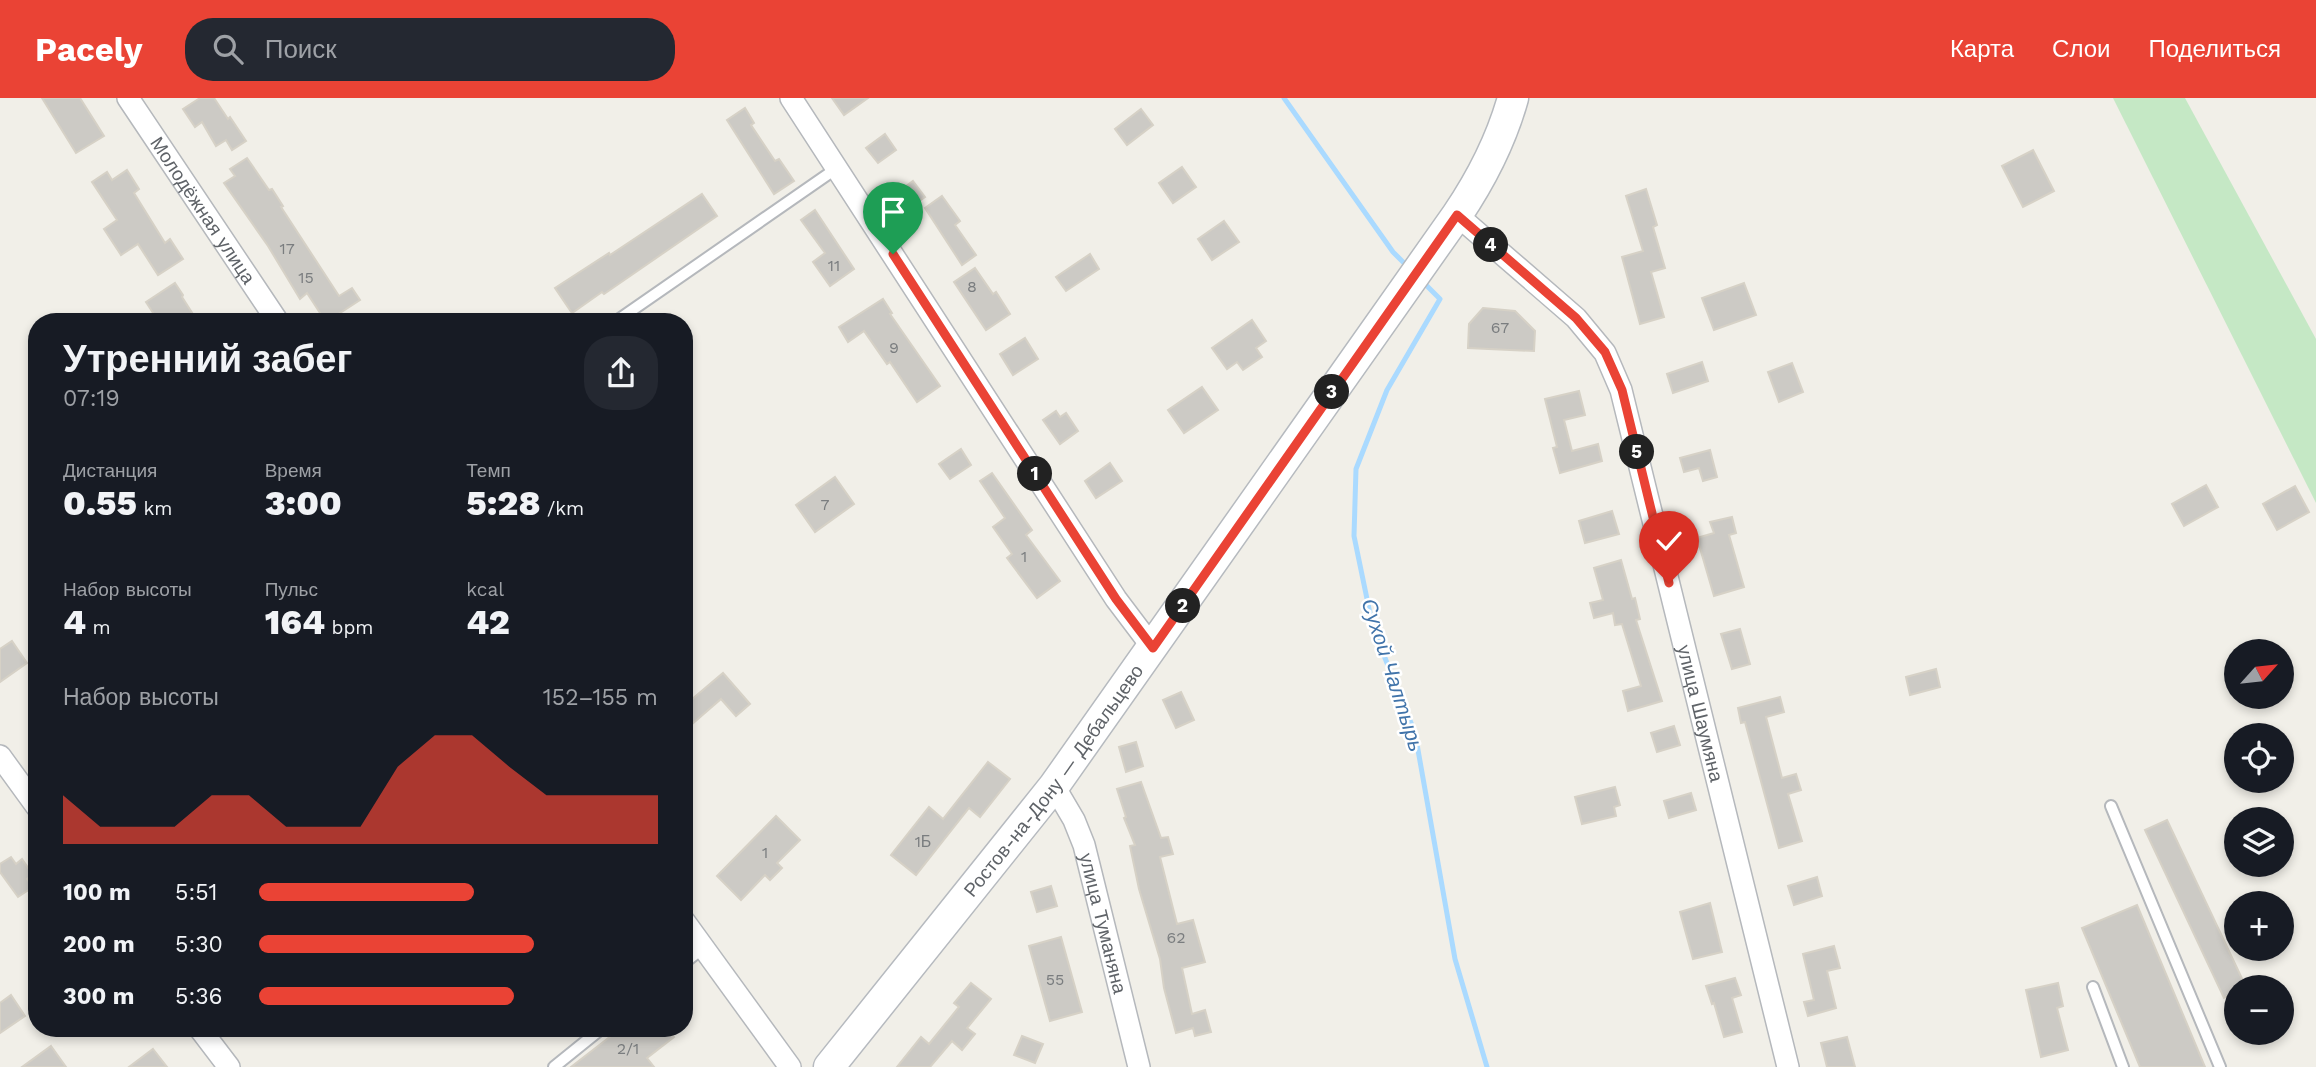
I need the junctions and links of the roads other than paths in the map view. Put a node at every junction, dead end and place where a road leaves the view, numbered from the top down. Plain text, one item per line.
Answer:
1 (128, 98) edge
2 (791, 98) edge
3 (1513, 98) edge
4 (837, 168) junction
5 (1457, 215) junction
6 (272, 313) edge
7 (628, 313) edge
8 (1153, 648) junction
9 (0, 757) edge
10 (1054, 786) junction
11 (28, 795) edge
12 (2111, 806) dead end
13 (693, 934) edge
14 (703, 948) junction
15 (693, 955) edge
16 (2093, 987) dead end
17 (207, 1037) edge
18 (591, 1037) edge
19 (229, 1067) edge
20 (554, 1067) edge
21 (790, 1067) edge
22 (829, 1067) edge
23 (1139, 1067) edge
24 (1788, 1067) edge
25 (2123, 1067) edge
26 (2220, 1067) edge

1 - 6 street, Молодёжная улица
2 - 4 street
3 - 5 street, Ростов-на-Дону — Дебальцево
4 - 7 lane
4 - 8 street
5 - 8 street, Ростов-на-Дону — Дебальцево
5 - 24 street, улица Шаумяна
8 - 10 street, Ростов-на-Дону — Дебальцево
9 - 11 street
10 - 22 street, Ростов-на-Дону — Дебальцево
10 - 23 street, улица Туманяна
12 - 26 lane
13 - 14 street
14 - 15 lane
14 - 21 street
16 - 25 lane
17 - 19 street
18 - 20 lane

